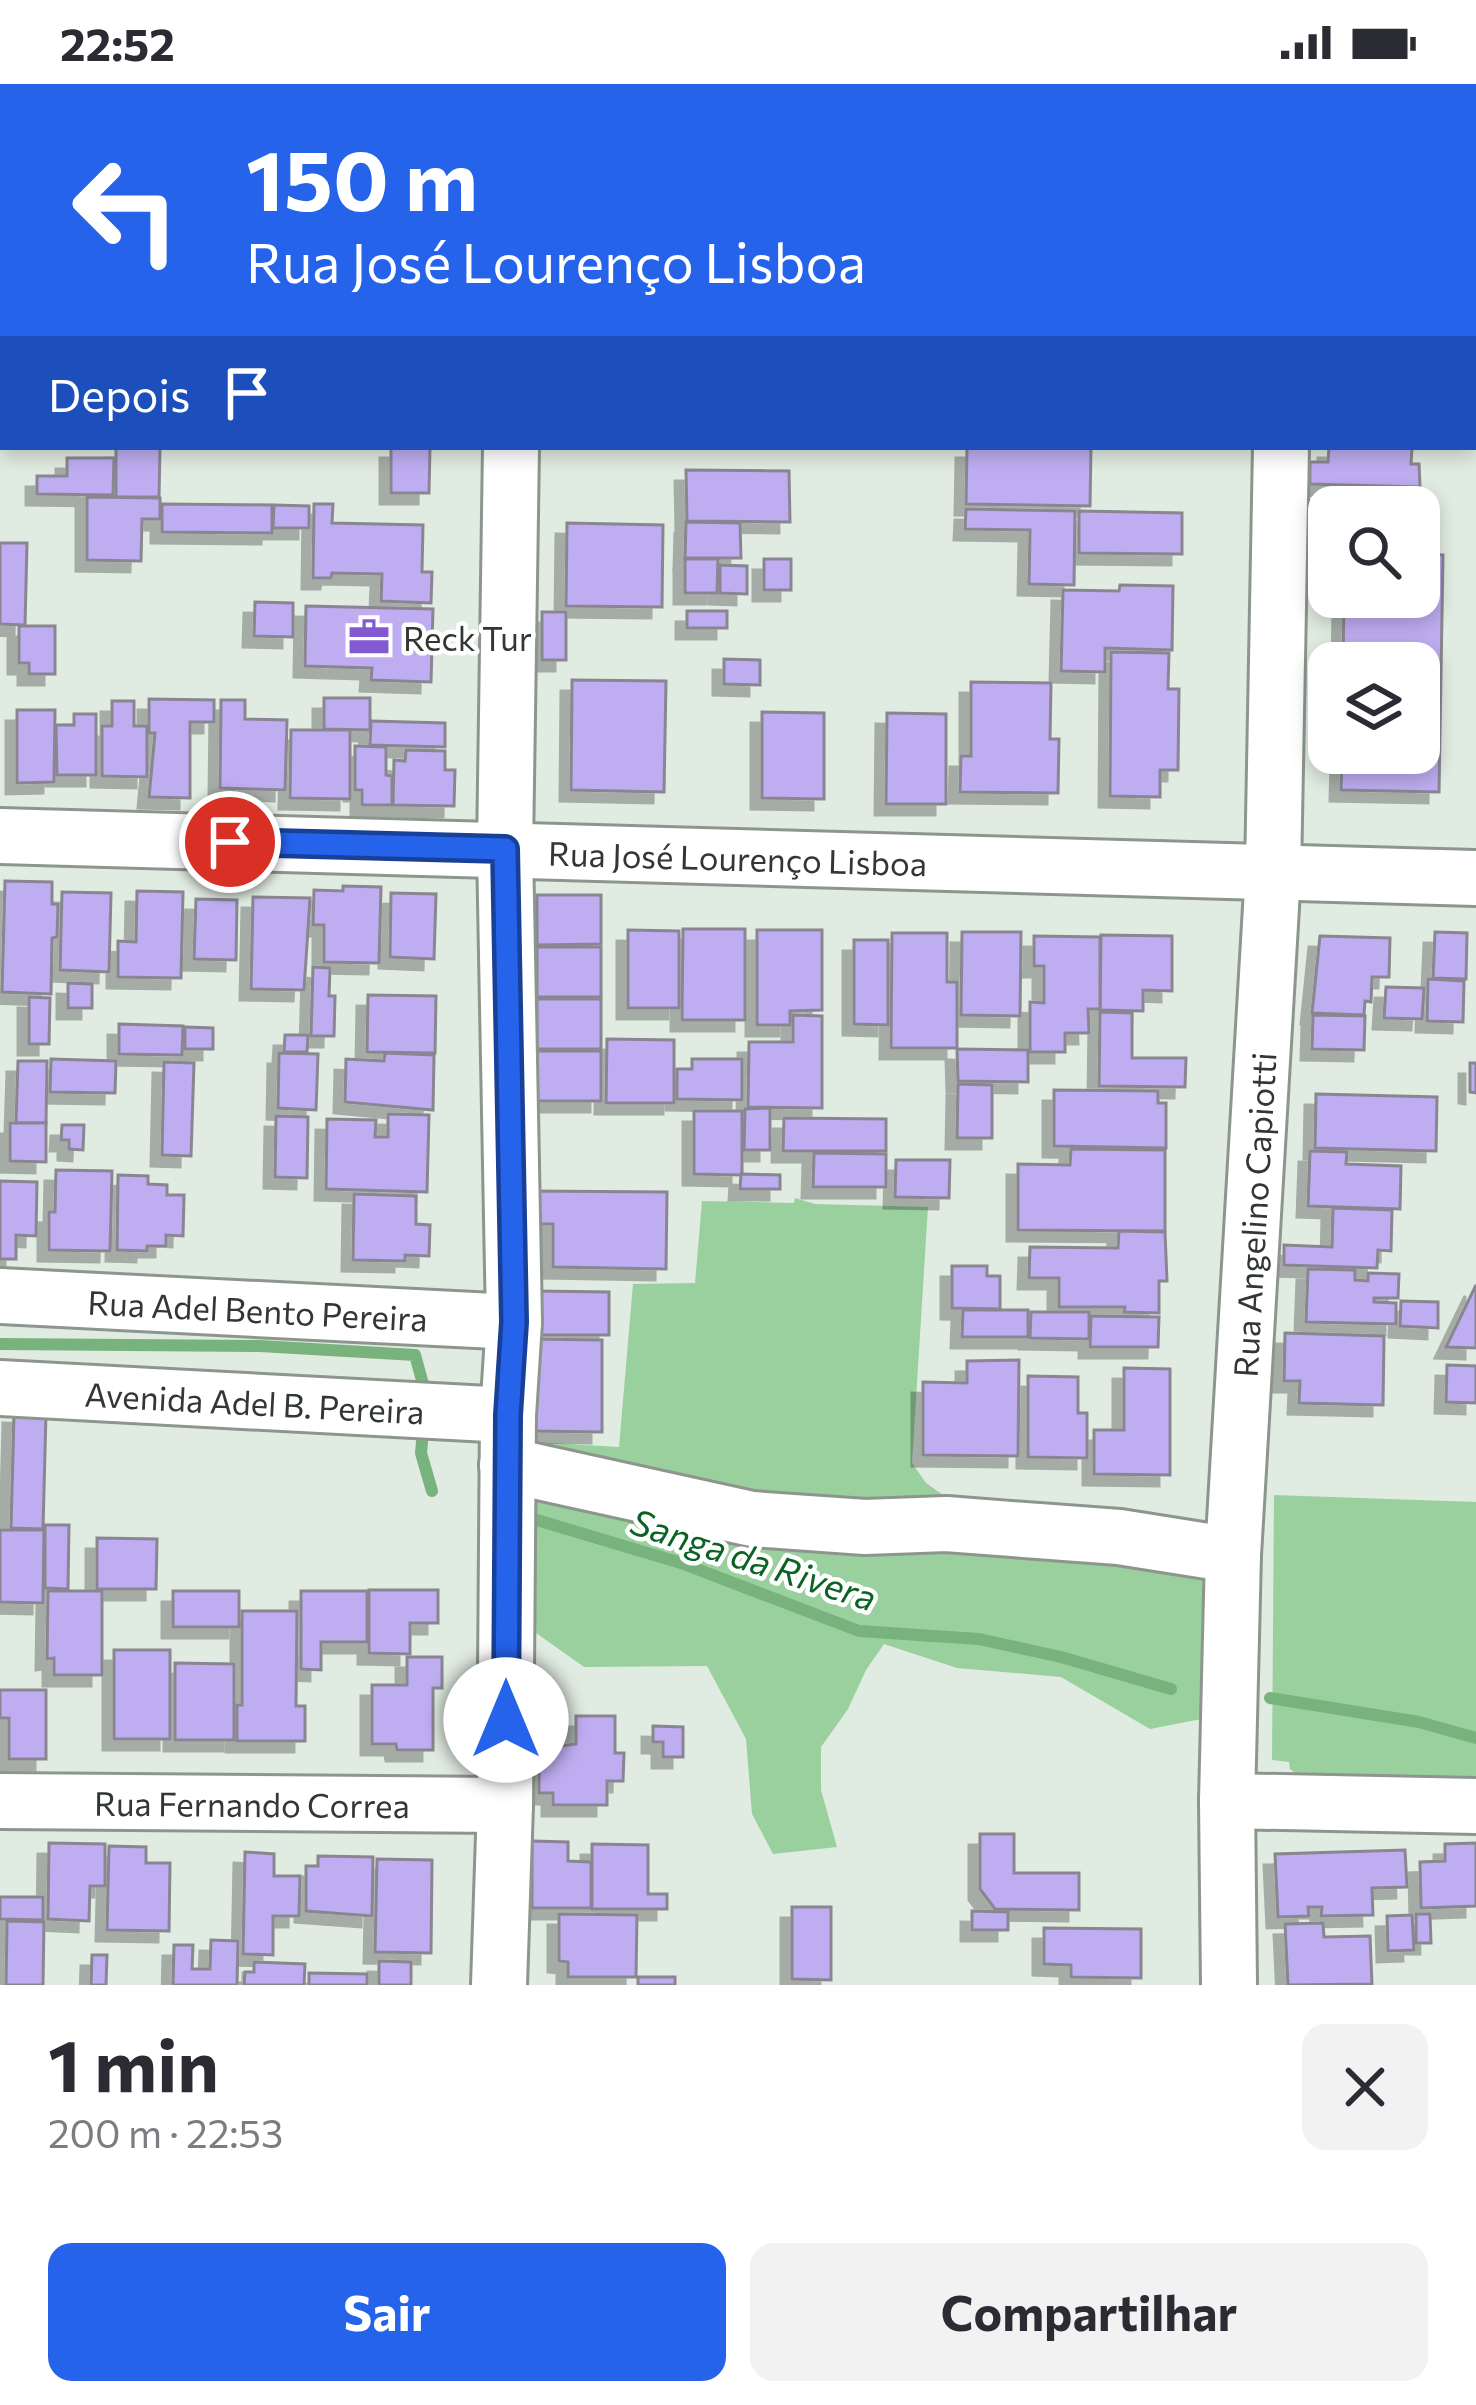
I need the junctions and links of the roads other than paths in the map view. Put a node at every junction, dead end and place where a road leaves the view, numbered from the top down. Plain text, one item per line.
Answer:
1 (512, 450) edge
2 (1281, 450) edge
3 (0, 836) edge
4 (505, 849) junction
5 (1273, 873) junction
6 (1476, 878) edge
7 (0, 1296) edge
8 (514, 1322) junction
9 (0, 1388) edge
10 (507, 1440) junction
11 (1233, 1555) junction
12 (0, 1801) edge
13 (1227, 1801) junction
14 (505, 1805) junction
15 (1476, 1806) edge
16 (499, 1985) edge
17 (1229, 1985) edge

1 - 4 street
2 - 5 street, Rua Angelino Capiotti
3 - 4 street, Rua José Lourenço Lisboa
4 - 5 street, Rua José Lourenço Lisboa
4 - 8 street
5 - 6 street, Rua José Lourenço Lisboa
5 - 11 street, Rua Angelino Capiotti
7 - 8 street, Rua Adel Bento Pereira
8 - 10 street
9 - 10 street, Avenida Adel B. Pereira
10 - 11 street, Avenida Adel B. Pereira
10 - 14 street
11 - 13 street, Rua Angelino Capiotti
12 - 14 street, Rua Fernando Correa
13 - 15 street
13 - 17 street, Rua Angelino Capiotti
14 - 16 street

